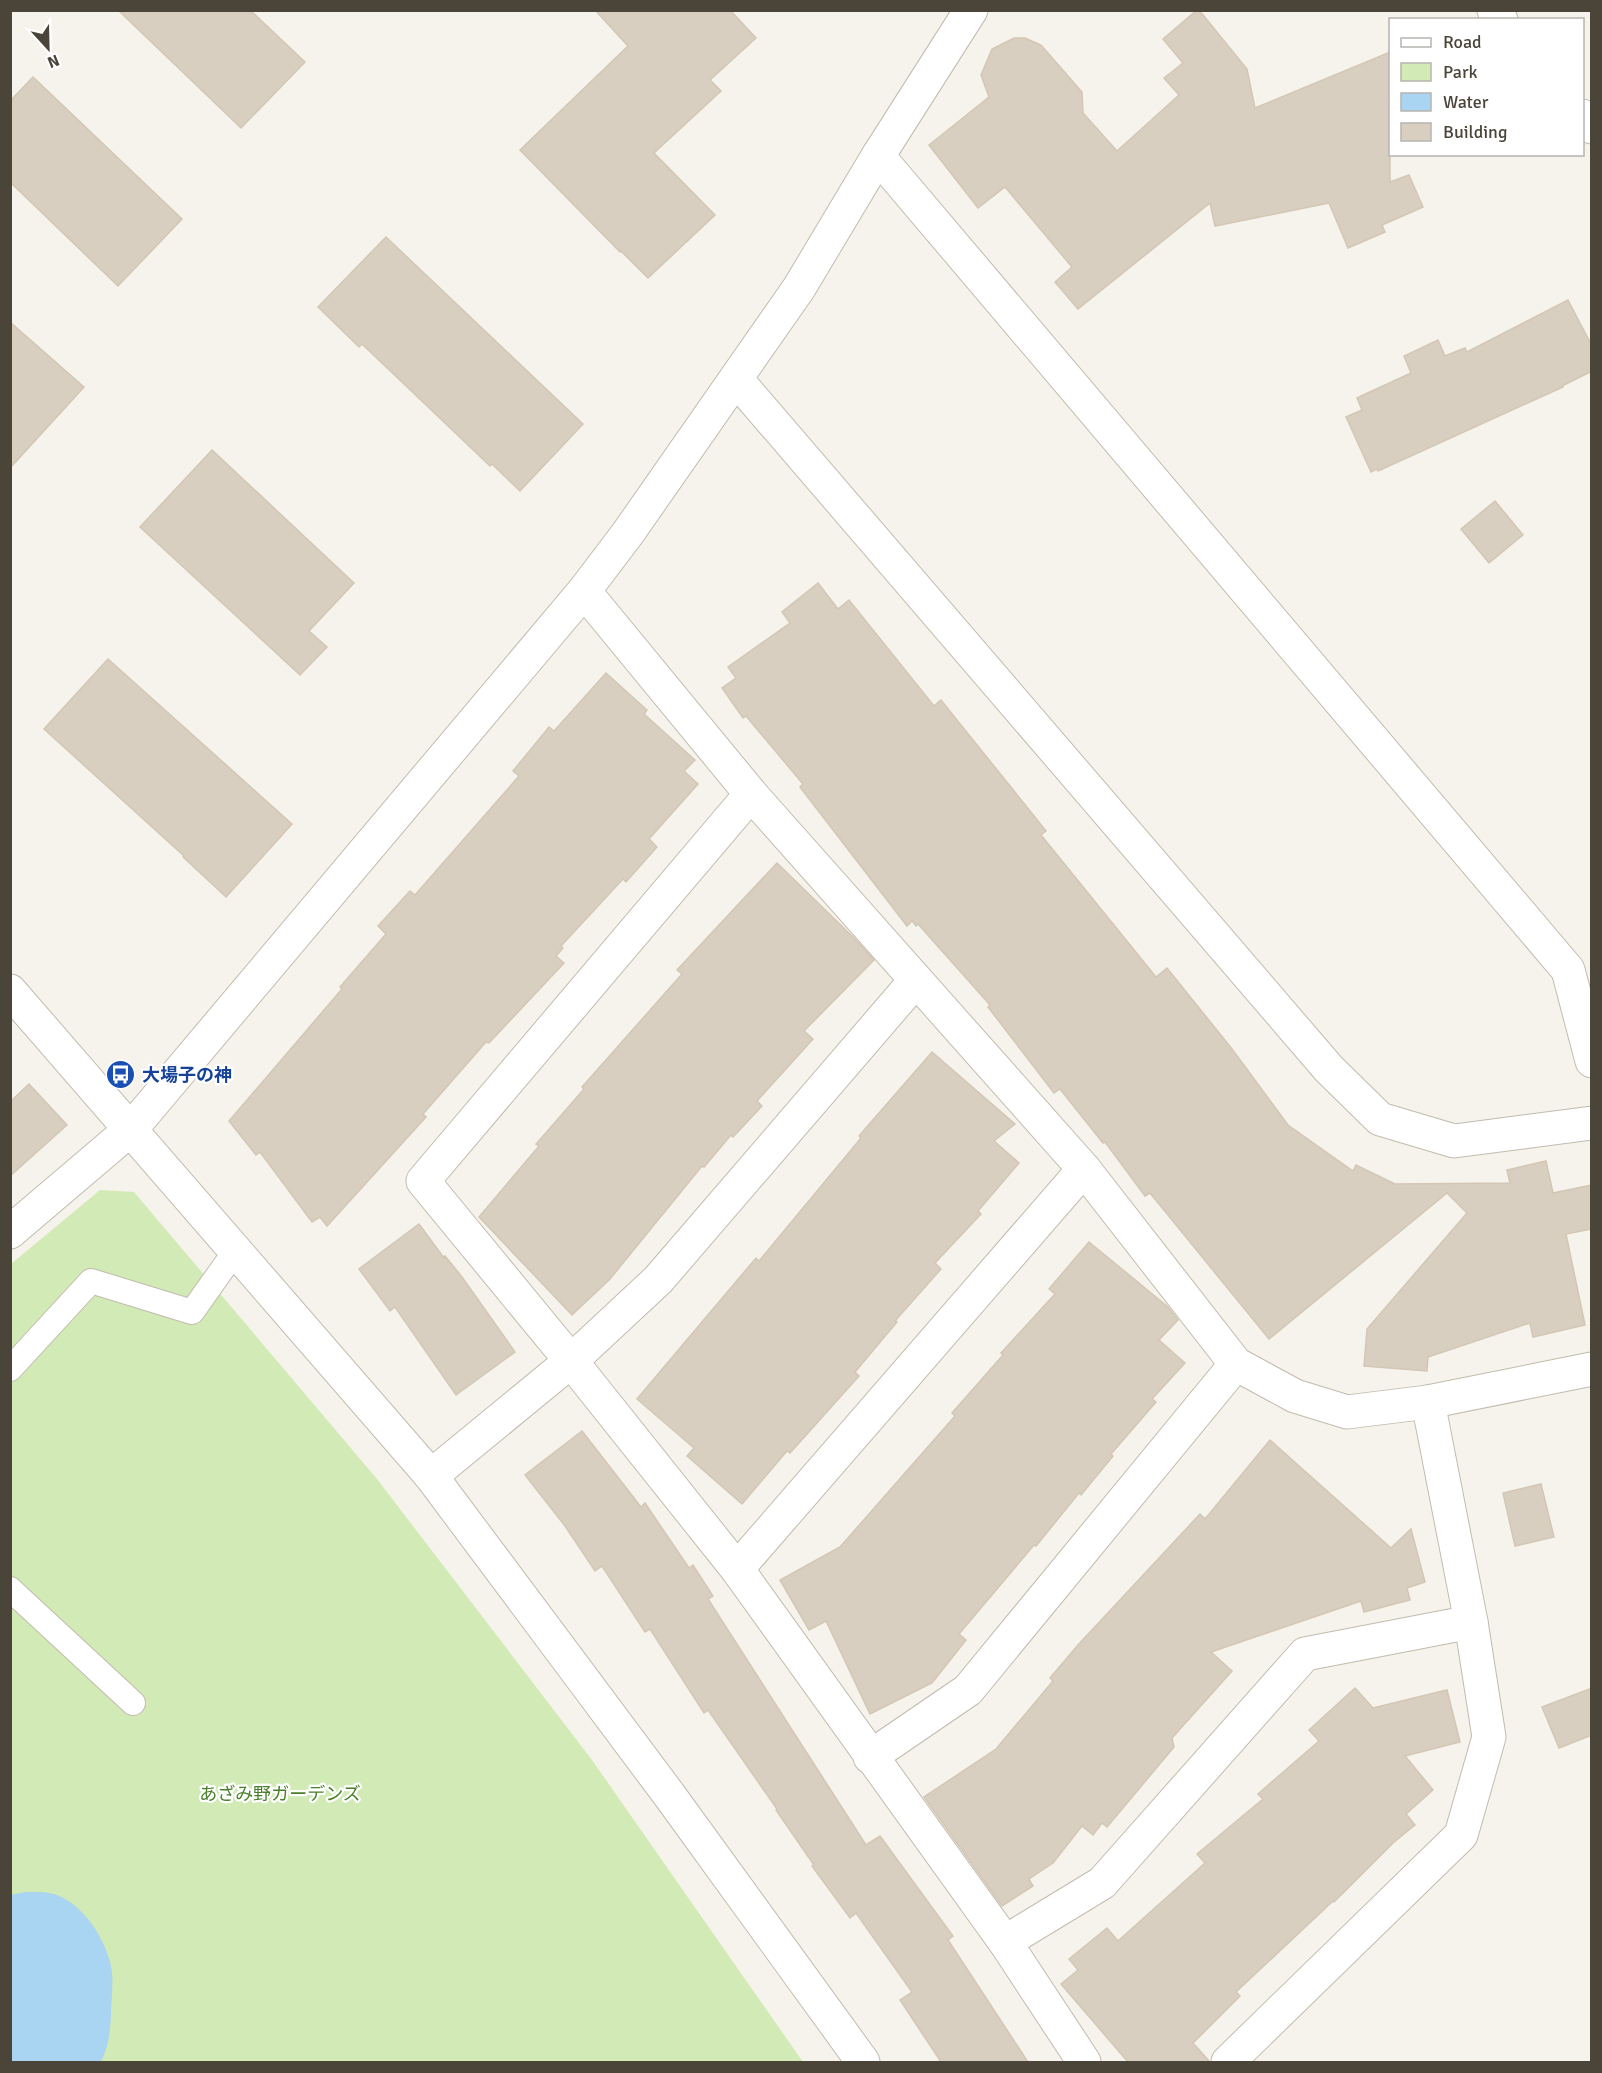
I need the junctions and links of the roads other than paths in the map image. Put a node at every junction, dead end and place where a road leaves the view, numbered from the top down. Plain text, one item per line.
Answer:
1 (971, 10) edge
2 (878, 156) junction
3 (736, 379) junction
4 (584, 591) junction
5 (751, 794) junction
6 (916, 980) junction
7 (10, 991) edge
8 (1592, 1061) edge
9 (1592, 1123) edge
10 (131, 1129) junction
11 (1084, 1169) junction
12 (10, 1232) edge
13 (236, 1250) junction
14 (571, 1362) junction
15 (1236, 1364) junction
16 (10, 1369) edge
17 (1592, 1369) edge
18 (1428, 1402) junction
19 (431, 1476) junction
20 (736, 1569) junction
21 (10, 1589) edge
22 (1471, 1622) junction
23 (134, 1703) dead end
24 (870, 1757) junction
25 (1005, 1942) junction
26 (863, 2062) edge
27 (1084, 2062) edge
28 (1228, 2062) edge

1 - 2 street
2 - 3 street
2 - 8 street
3 - 4 street
3 - 9 street
4 - 5 street
4 - 10 street
5 - 6 street
5 - 14 street
6 - 11 street
6 - 14 street
7 - 10 street
10 - 12 street
10 - 13 street
11 - 15 street
11 - 20 street
13 - 16 lane
13 - 19 street
14 - 19 street
14 - 20 street
15 - 18 street
15 - 24 street
17 - 18 street
18 - 22 street
19 - 26 street
20 - 24 street
21 - 23 lane
22 - 25 street
22 - 28 street
24 - 25 street
25 - 27 street

